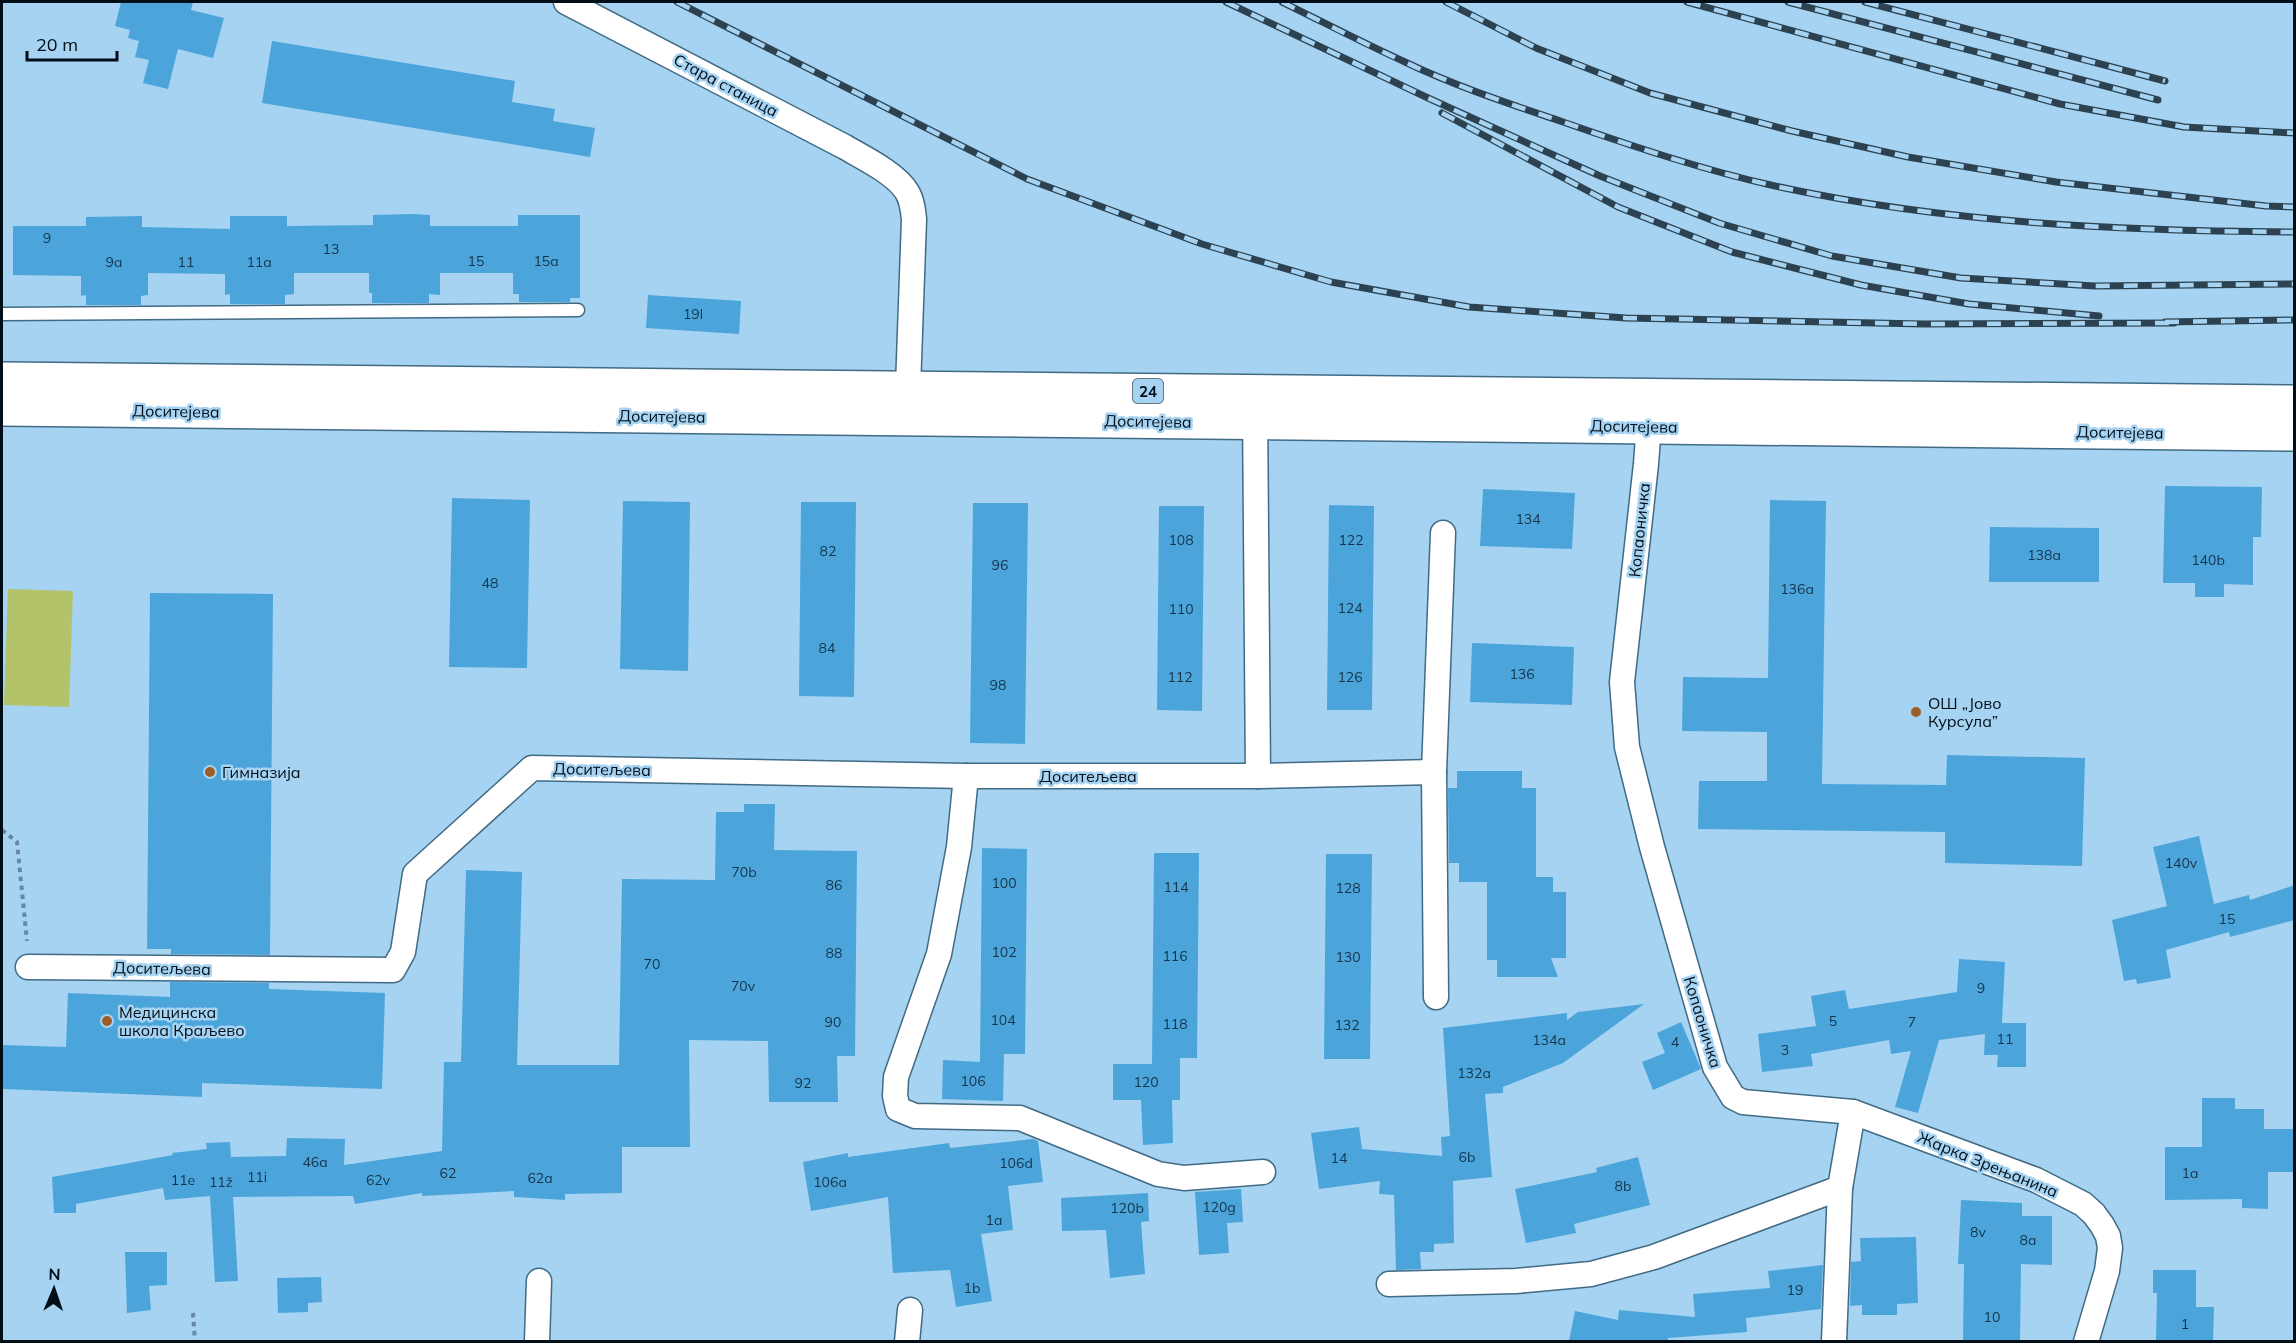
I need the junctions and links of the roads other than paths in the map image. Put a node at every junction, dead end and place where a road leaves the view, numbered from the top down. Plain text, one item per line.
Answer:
1 (566, 2) edge
2 (578, 310) dead end
3 (2, 314) edge
4 (2, 379) edge
5 (908, 388) junction
6 (2295, 402) edge
7 (1255, 407) junction
8 (2, 409) edge
9 (1650, 411) junction
10 (2295, 434) edge
11 (1443, 533) dead end
12 (1434, 772) junction
13 (966, 776) junction
14 (1258, 776) junction
15 (28, 967) road end
16 (1436, 997) dead end
17 (1853, 1112) junction
18 (1263, 1172) dead end
19 (1840, 1188) junction
20 (539, 1281) dead end
21 (1389, 1284) dead end
22 (909, 1310) dead end
23 (537, 1341) edge
24 (907, 1341) edge
25 (1834, 1341) edge
26 (2086, 1341) edge

1 - 5 street, Стара станица
2 - 3 lane
4 - 5 main road, Доситејева / 24
5 - 7 main road, Доситејева / 24
6 - 9 main road, Доситејева / 24
7 - 8 main road, Доситејева / 24
7 - 9 main road, Доситејева / 24
7 - 14 street
9 - 10 main road, Доситејева / 24
9 - 17 street, Копаоничка
11 - 12 street
12 - 14 street, Доситељева
12 - 16 street
13 - 14 street, Доситељева
13 - 15 street, Доситељева
13 - 18 street
17 - 19 street
17 - 26 street, Жарка Зрењанина
19 - 21 street
19 - 25 street
20 - 23 street
22 - 24 street

